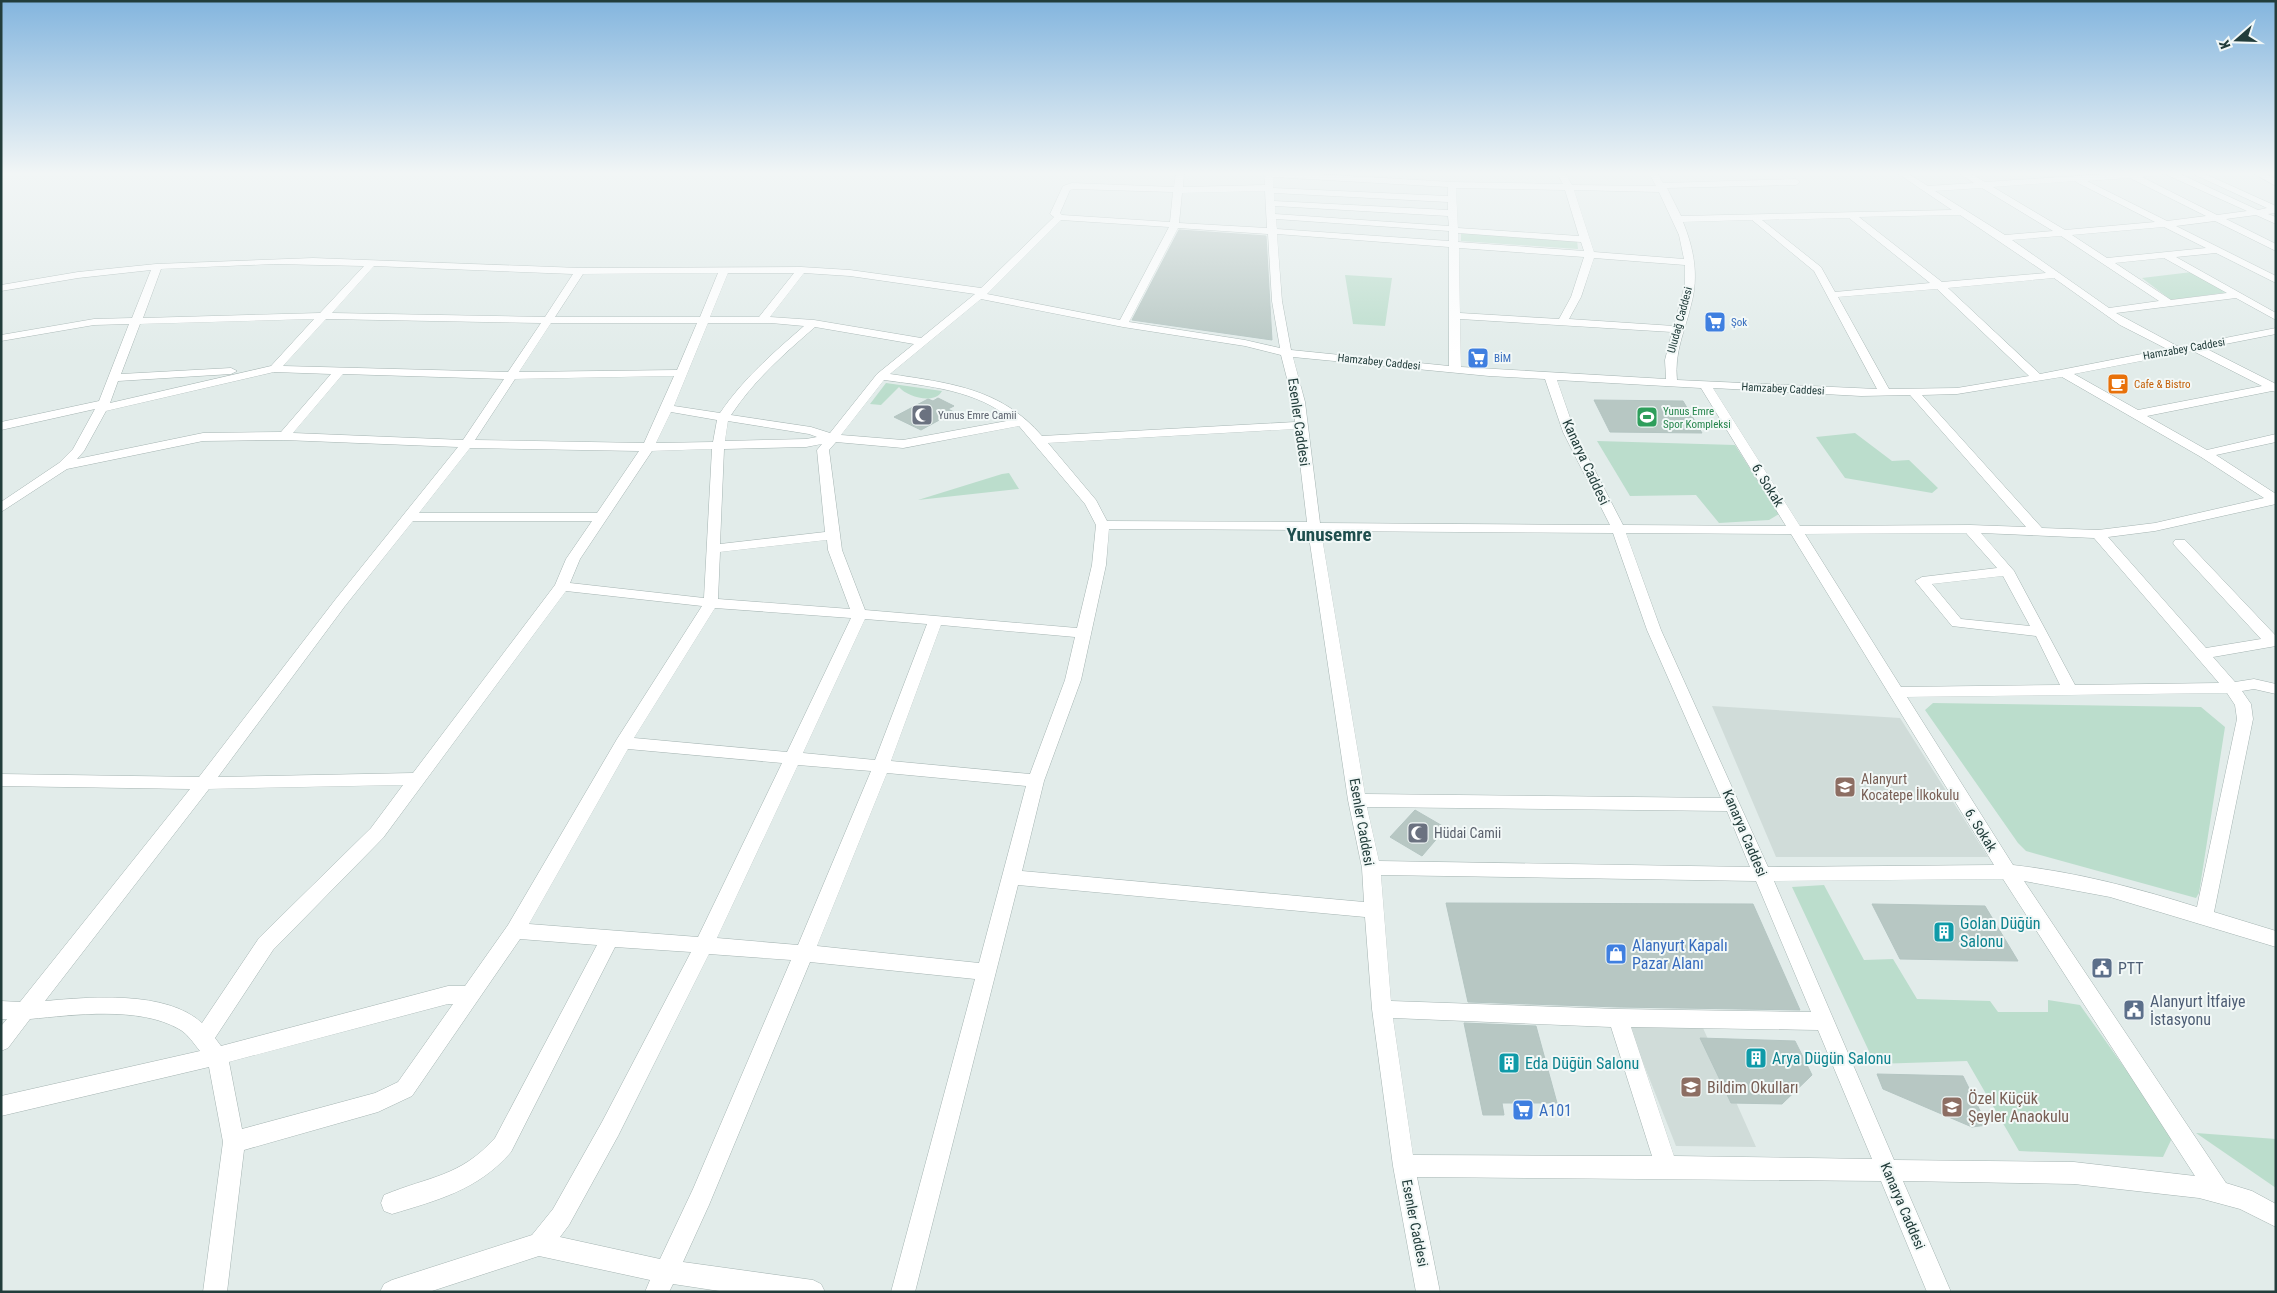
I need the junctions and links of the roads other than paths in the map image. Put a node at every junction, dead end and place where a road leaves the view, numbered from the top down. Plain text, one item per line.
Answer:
1 (1042, 233) edge
2 (1170, 233) edge
3 (1271, 233) edge
4 (1302, 233) edge
5 (1453, 233) edge
6 (1502, 233) edge
7 (1583, 233) edge
8 (1683, 233) edge
9 (1775, 233) edge
10 (1874, 233) edge
11 (1996, 233) edge
12 (2050, 233) edge
13 (2065, 233) edge
14 (2185, 233) edge
15 (2245, 233) edge
16 (2003, 238) junction
17 (1585, 239) junction
18 (1454, 245) junction
19 (2276, 248) edge
20 (2218, 250) junction
21 (1590, 254) junction
22 (2166, 255) junction
23 (2103, 261) junction
24 (1690, 262) junction
25 (372, 263) junction
26 (157, 267) junction
27 (726, 269) junction
28 (801, 270) junction
29 (580, 271) junction
30 (2056, 275) junction
31 (2276, 280) edge
32 (1938, 285) junction
33 (1, 288) edge
34 (982, 294) junction
35 (1831, 295) junction
36 (2240, 295) junction
37 (2170, 304) junction
38 (2106, 311) junction
39 (323, 316) junction
40 (1455, 316) junction
41 (2276, 317) edge
42 (704, 319) junction
43 (548, 320) junction
44 (763, 320) junction
45 (135, 321) junction
46 (814, 323) junction
47 (1562, 323) junction
48 (1123, 324) junction
49 (1679, 329) junction
50 (2276, 331) edge
51 (1, 338) edge
52 (923, 342) junction
53 (2196, 348) junction
54 (2177, 350) junction
55 (1286, 353) junction
56 (274, 369) junction
57 (1455, 369) junction
58 (340, 371) junction
59 (681, 373) junction
60 (2064, 373) junction
61 (512, 376) junction
62 (881, 376) junction
63 (1550, 376) junction
64 (113, 378) junction
65 (2038, 378) junction
66 (1672, 384) junction
67 (1705, 385) junction
68 (2275, 388) edge
69 (1885, 393) junction
70 (1914, 393) junction
71 (103, 406) junction
72 (667, 408) junction
73 (2138, 414) junction
74 (723, 418) junction
75 (1021, 422) junction
76 (1301, 425) junction
77 (1, 426) edge
78 (284, 436) junction
79 (831, 438) junction
80 (2276, 438) edge
81 (1038, 440) junction
82 (467, 444) junction
83 (718, 445) junction
84 (648, 447) junction
85 (2205, 454) junction
86 (63, 466) junction
87 (2276, 500) edge
88 (1, 508) edge
89 (409, 517) junction
90 (601, 517) junction
91 (1103, 524) junction
92 (1316, 528) junction
93 (1618, 528) junction
94 (1970, 529) junction
95 (1797, 530) junction
96 (2038, 532) junction
97 (2098, 534) junction
98 (833, 535) junction
99 (2180, 543) dead end
100 (714, 549) junction
101 (2007, 570) junction
102 (562, 586) junction
103 (712, 603) junction
104 (860, 615) junction
105 (936, 619) junction
106 (2041, 632) junction
107 (1083, 633) junction
108 (2274, 641) edge
109 (2201, 654) junction
110 (2229, 688) junction
111 (2276, 689) edge
112 (2070, 690) junction
113 (1895, 692) junction
114 (623, 743) junction
115 (790, 759) junction
116 (881, 765) junction
117 (418, 779) junction
118 (1, 780) edge
119 (1036, 781) junction
120 (204, 782) junction
121 (1357, 800) junction
122 (1733, 805) junction
123 (1370, 868) junction
124 (2008, 872) junction
125 (1762, 874) junction
126 (1012, 877) junction
127 (1372, 910) junction
128 (2204, 918) junction
129 (515, 931) junction
130 (610, 938) junction
131 (2276, 939) edge
132 (704, 945) junction
133 (804, 953) junction
134 (985, 972) junction
135 (470, 995) junction
136 (1382, 1009) junction
137 (1, 1010) edge
138 (25, 1011) junction
139 (1618, 1018) junction
140 (1826, 1021) junction
141 (202, 1040) junction
142 (1, 1042) edge
143 (217, 1056) junction
144 (1, 1106) edge
145 (234, 1142) junction
146 (1404, 1166) junction
147 (1667, 1167) junction
148 (1888, 1170) junction
149 (2219, 1192) junction
150 (392, 1203) dead end
151 (2276, 1216) edge
152 (539, 1244) junction
153 (662, 1282) edge
154 (215, 1292) edge
155 (392, 1292) edge
156 (813, 1292) edge
157 (903, 1292) edge
158 (1428, 1292) edge
159 (1939, 1292) edge

1 - 34 street
2 - 48 street
3 - 55 street, Esenler Caddesi
4 - 18 street
5 - 18 street
6 - 17 street
7 - 17 street
8 - 24 street, Uludağ Caddesi
9 - 35 street
10 - 32 street
11 - 16 street
12 - 16 street
13 - 23 street
14 - 20 street
15 - 19 street
16 - 30 street
17 - 21 street
18 - 21 street
18 - 40 street
20 - 22 street
20 - 31 street
21 - 24 street
21 - 47 street
22 - 23 street
22 - 36 street
23 - 37 street
24 - 49 street, Uludağ Caddesi
25 - 26 street, Hamzabey Caddesi
25 - 29 street, Hamzabey Caddesi
25 - 39 street
26 - 33 street, Hamzabey Caddesi
26 - 45 street
27 - 28 street, Hamzabey Caddesi
27 - 29 street, Hamzabey Caddesi
27 - 42 street
28 - 34 street, Hamzabey Caddesi
28 - 44 street
29 - 43 street
30 - 32 street
30 - 38 street
32 - 35 street
32 - 65 street
34 - 48 street, Hamzabey Caddesi
34 - 52 street
35 - 69 street
36 - 37 street
36 - 41 street
37 - 38 street
38 - 54 street
39 - 43 street
39 - 45 street
39 - 56 street
40 - 47 street
40 - 57 street
42 - 43 street
42 - 44 street
42 - 59 street
43 - 61 street
44 - 46 street
45 - 51 street
45 - 64 street
46 - 52 street
46 - 74 street
47 - 49 street
48 - 55 street, Hamzabey Caddesi
49 - 66 street, Uludağ Caddesi
50 - 53 street, Hamzabey Caddesi
52 - 62 street
53 - 54 street, Hamzabey Caddesi
53 - 68 street
54 - 60 street, Hamzabey Caddesi
55 - 57 street, Hamzabey Caddesi
55 - 76 street, Esenler Caddesi
56 - 58 street
56 - 64 street
56 - 71 street
57 - 63 street, Hamzabey Caddesi
58 - 61 street
58 - 78 street
59 - 61 street
59 - 72 street
60 - 65 street, Hamzabey Caddesi
60 - 73 street
61 - 82 street
62 - 75 street
62 - 79 street
63 - 66 street, Hamzabey Caddesi
63 - 93 street, Kanarya Caddesi
64 - 71 street
65 - 70 street, Hamzabey Caddesi
66 - 67 street, Hamzabey Caddesi
67 - 69 street, Hamzabey Caddesi
67 - 95 street, 6. Sokak
68 - 73 street
69 - 70 street, Hamzabey Caddesi
70 - 96 street
71 - 77 street
71 - 86 street
72 - 74 street
72 - 84 street
73 - 85 street
74 - 79 street
74 - 83 street
75 - 79 street
75 - 81 street
76 - 81 street
76 - 92 street, Esenler Caddesi
78 - 82 street
78 - 86 street
79 - 83 street
79 - 98 street
80 - 85 street
81 - 91 street
82 - 84 street
82 - 89 street
83 - 84 street
83 - 100 street
84 - 90 street
85 - 87 street
86 - 88 street
87 - 97 street
89 - 90 street
89 - 120 street
90 - 102 street
91 - 92 street
91 - 107 street
92 - 93 street
92 - 121 street, Esenler Caddesi
93 - 95 street
93 - 122 street, Kanarya Caddesi
94 - 95 street
94 - 96 street
94 - 101 street
95 - 113 street, 6. Sokak
96 - 97 street
97 - 109 street
98 - 100 street
98 - 104 street
99 - 108 street
100 - 103 street
101 - 106 street
101 - 106 street
102 - 103 street
102 - 117 street
103 - 104 street
103 - 114 street
104 - 105 street
104 - 115 street
105 - 107 street
105 - 116 street
106 - 112 street
107 - 119 street
108 - 109 street
109 - 110 street
110 - 111 street
110 - 112 street
110 - 128 street
112 - 113 street
113 - 124 street, 6. Sokak
114 - 115 street
114 - 129 street
115 - 116 street
115 - 132 street
116 - 119 street
116 - 133 street
117 - 120 street
117 - 141 street
118 - 120 street
119 - 126 street
120 - 138 street
121 - 122 street
121 - 123 street, Esenler Caddesi
122 - 125 street, Kanarya Caddesi
123 - 125 street
123 - 127 street, Esenler Caddesi
124 - 125 street
124 - 128 street
124 - 149 street, 6. Sokak
125 - 140 street, Kanarya Caddesi
126 - 127 street
126 - 134 street
127 - 136 street, Esenler Caddesi
128 - 131 street
129 - 130 street
129 - 135 street
130 - 132 street
130 - 150 street
132 - 133 street
132 - 152 street
133 - 134 street
133 - 153 street
134 - 157 street
135 - 143 street
135 - 145 street
136 - 139 street
136 - 146 street, Esenler Caddesi
137 - 138 street
138 - 141 street
138 - 142 street
139 - 140 street
139 - 147 street
140 - 148 street, Kanarya Caddesi
141 - 143 street
143 - 144 street
143 - 145 street
145 - 154 street
146 - 147 street
146 - 158 street, Esenler Caddesi
147 - 148 street
148 - 149 street
148 - 159 street, Kanarya Caddesi
149 - 151 street
152 - 153 street
152 - 155 street
153 - 156 street

